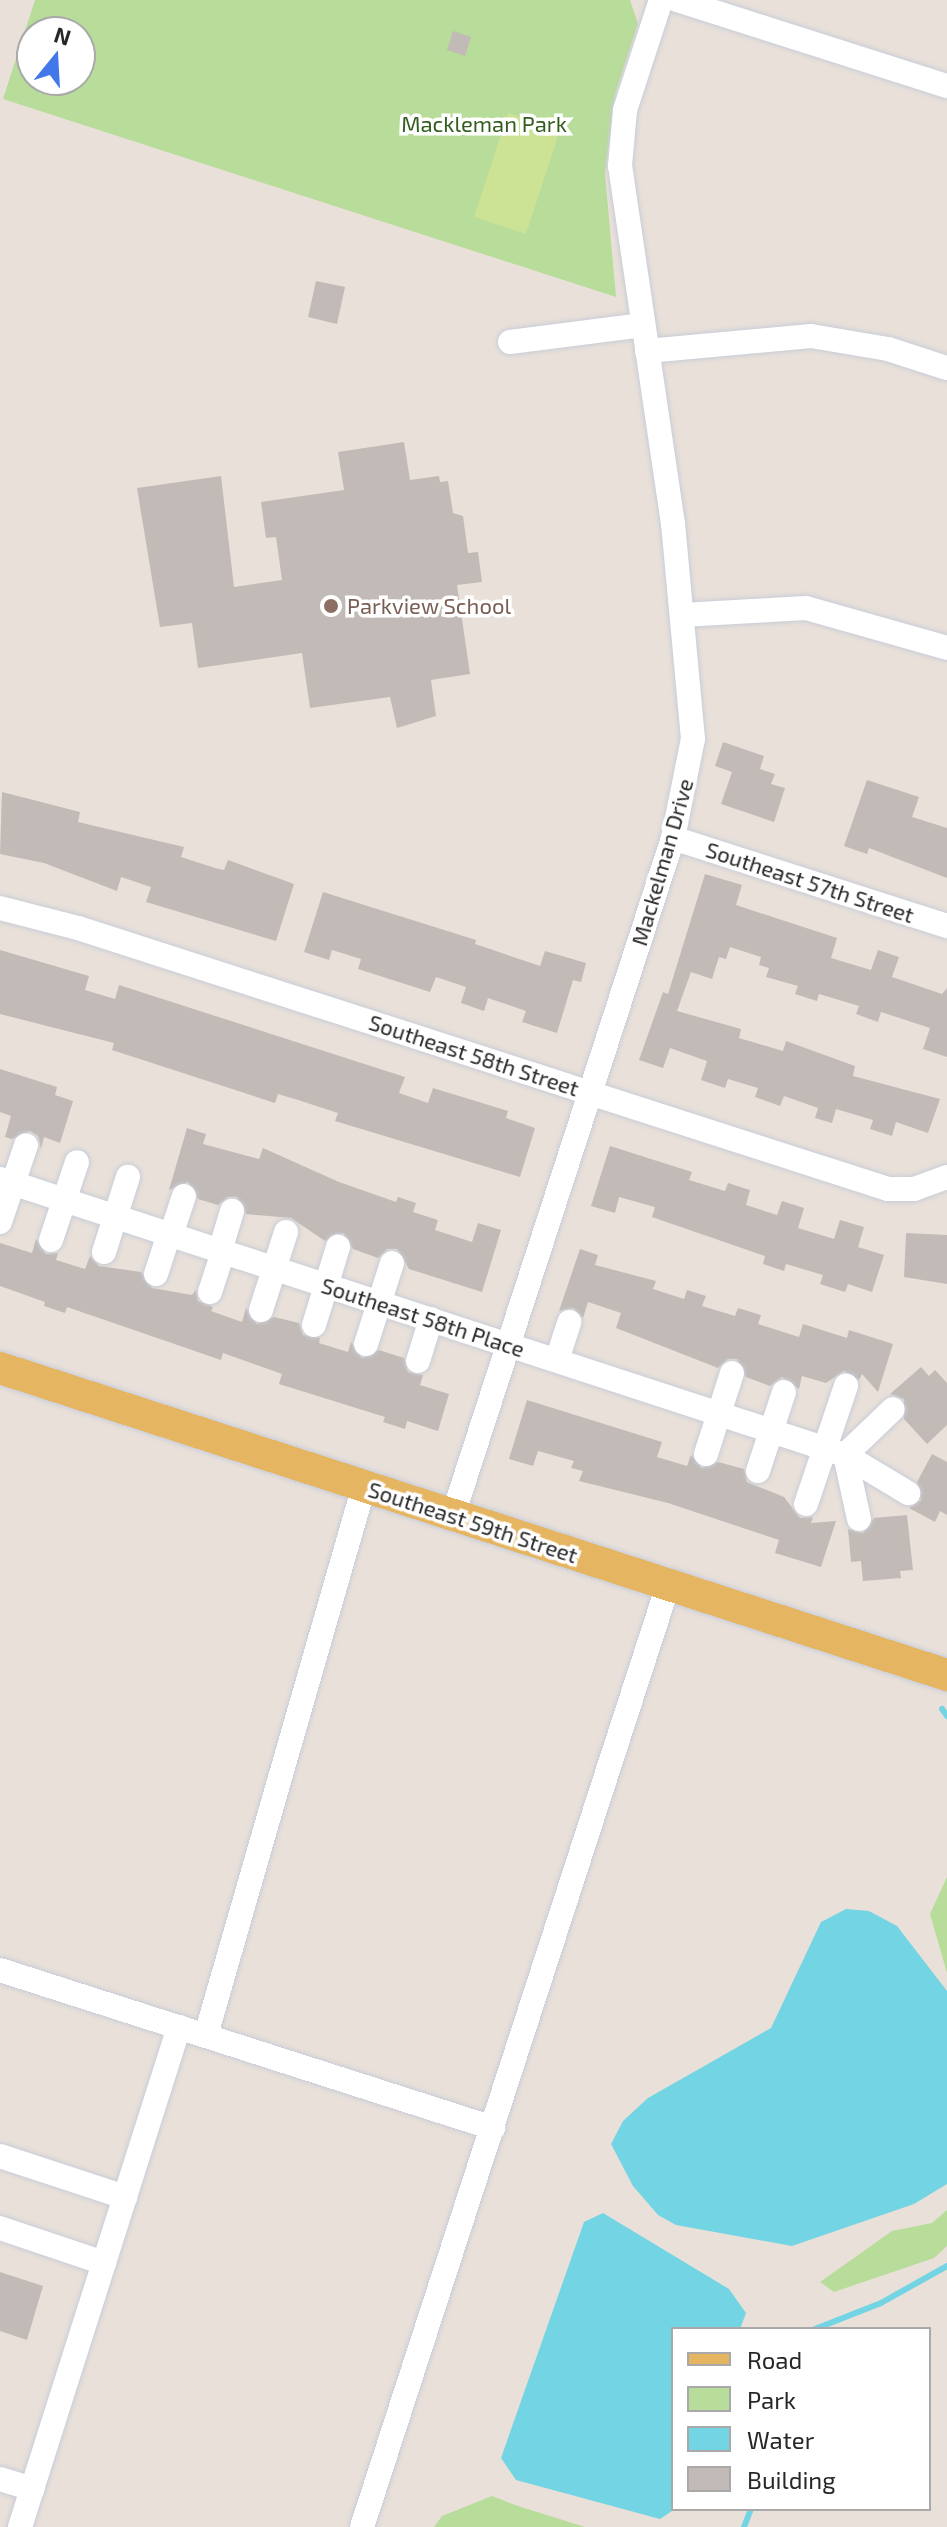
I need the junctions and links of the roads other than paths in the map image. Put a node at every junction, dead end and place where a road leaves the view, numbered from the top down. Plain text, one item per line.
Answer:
1 (661, 0) edge
2 (677, 0) edge
3 (947, 86) edge
4 (643, 325) junction
5 (510, 342) dead end
6 (647, 351) junction
7 (947, 368) edge
8 (682, 615) junction
9 (947, 648) edge
10 (673, 838) junction
11 (0, 908) edge
12 (947, 926) edge
13 (591, 1093) junction
14 (26, 1145) dead end
15 (77, 1162) dead end
16 (128, 1177) dead end
17 (947, 1177) edge
18 (7, 1182) edge
19 (184, 1196) dead end
20 (64, 1200) junction
21 (232, 1211) dead end
22 (116, 1217) junction
23 (0, 1222) edge
24 (286, 1232) dead end
25 (170, 1235) junction
26 (51, 1240) dead end
27 (338, 1247) dead end
28 (222, 1251) junction
29 (104, 1252) dead end
30 (392, 1263) dead end
31 (275, 1269) junction
32 (156, 1274) dead end
33 (326, 1285) junction
34 (210, 1292) dead end
35 (380, 1303) junction
36 (261, 1310) dead end
37 (431, 1319) junction
38 (569, 1322) dead end
39 (314, 1325) dead end
40 (366, 1344) dead end
41 (510, 1345) junction
42 (557, 1360) junction
43 (418, 1361) dead end
44 (0, 1368) edge
45 (732, 1373) dead end
46 (846, 1386) dead end
47 (784, 1392) dead end
48 (893, 1409) dead end
49 (719, 1413) junction
50 (771, 1431) junction
51 (835, 1451) junction
52 (706, 1454) dead end
53 (758, 1471) dead end
54 (364, 1486) junction
55 (908, 1493) dead end
56 (806, 1504) dead end
57 (453, 1515) junction
58 (859, 1519) dead end
59 (668, 1585) junction
60 (947, 1675) edge
61 (0, 1970) edge
62 (179, 2027) junction
63 (206, 2035) junction
64 (493, 2128) junction
65 (0, 2156) edge
66 (125, 2197) junction
67 (0, 2228) edge
68 (104, 2263) junction
69 (0, 2479) edge
70 (32, 2489) junction
71 (20, 2527) edge
72 (362, 2527) edge

1 - 4 street, Mackelman Drive
2 - 3 street
4 - 5 street
4 - 6 street, Mackelman Drive
6 - 7 street
6 - 8 street, Mackelman Drive
8 - 9 street
8 - 10 street, Mackelman Drive
10 - 12 street, Southeast 57th Street
10 - 13 street, Mackelman Drive
11 - 13 street, Southeast 58th Street
13 - 17 street, Southeast 58th Street
13 - 41 street, Mackelman Drive
14 - 18 street
15 - 20 street
16 - 22 street
18 - 20 street, Southeast 58th Place
18 - 23 street
19 - 25 street
20 - 22 street, Southeast 58th Place
20 - 26 street
21 - 28 street
22 - 25 street, Southeast 58th Place
22 - 29 street
24 - 31 street
25 - 28 street, Southeast 58th Place
25 - 32 street
27 - 33 street
28 - 31 street, Southeast 58th Place
28 - 34 street
30 - 35 street
31 - 33 street, Southeast 58th Place
31 - 36 street
33 - 35 street, Southeast 58th Place
33 - 39 street
35 - 37 street, Southeast 58th Place
35 - 40 street
37 - 41 street, Southeast 58th Place
37 - 43 street
38 - 42 street
41 - 42 street, Southeast 58th Place
41 - 57 street, Mackelman Drive
42 - 49 street, Southeast 58th Place
44 - 54 main road, Southeast 59th Street
45 - 49 street
46 - 51 street
47 - 50 street
48 - 51 street
49 - 50 street, Southeast 58th Place
49 - 52 street
50 - 51 street, Southeast 58th Place
50 - 53 street
51 - 55 street, Southeast 58th Place
51 - 56 street
51 - 58 street
54 - 57 main road, Southeast 59th Street
54 - 63 street
57 - 59 main road, Southeast 59th Street
59 - 60 main road, Southeast 59th Street
59 - 64 street
61 - 62 street
62 - 63 street
62 - 66 street
63 - 64 street
64 - 72 street
65 - 66 street
66 - 68 street
67 - 68 street
68 - 70 street
69 - 70 street
70 - 71 street

